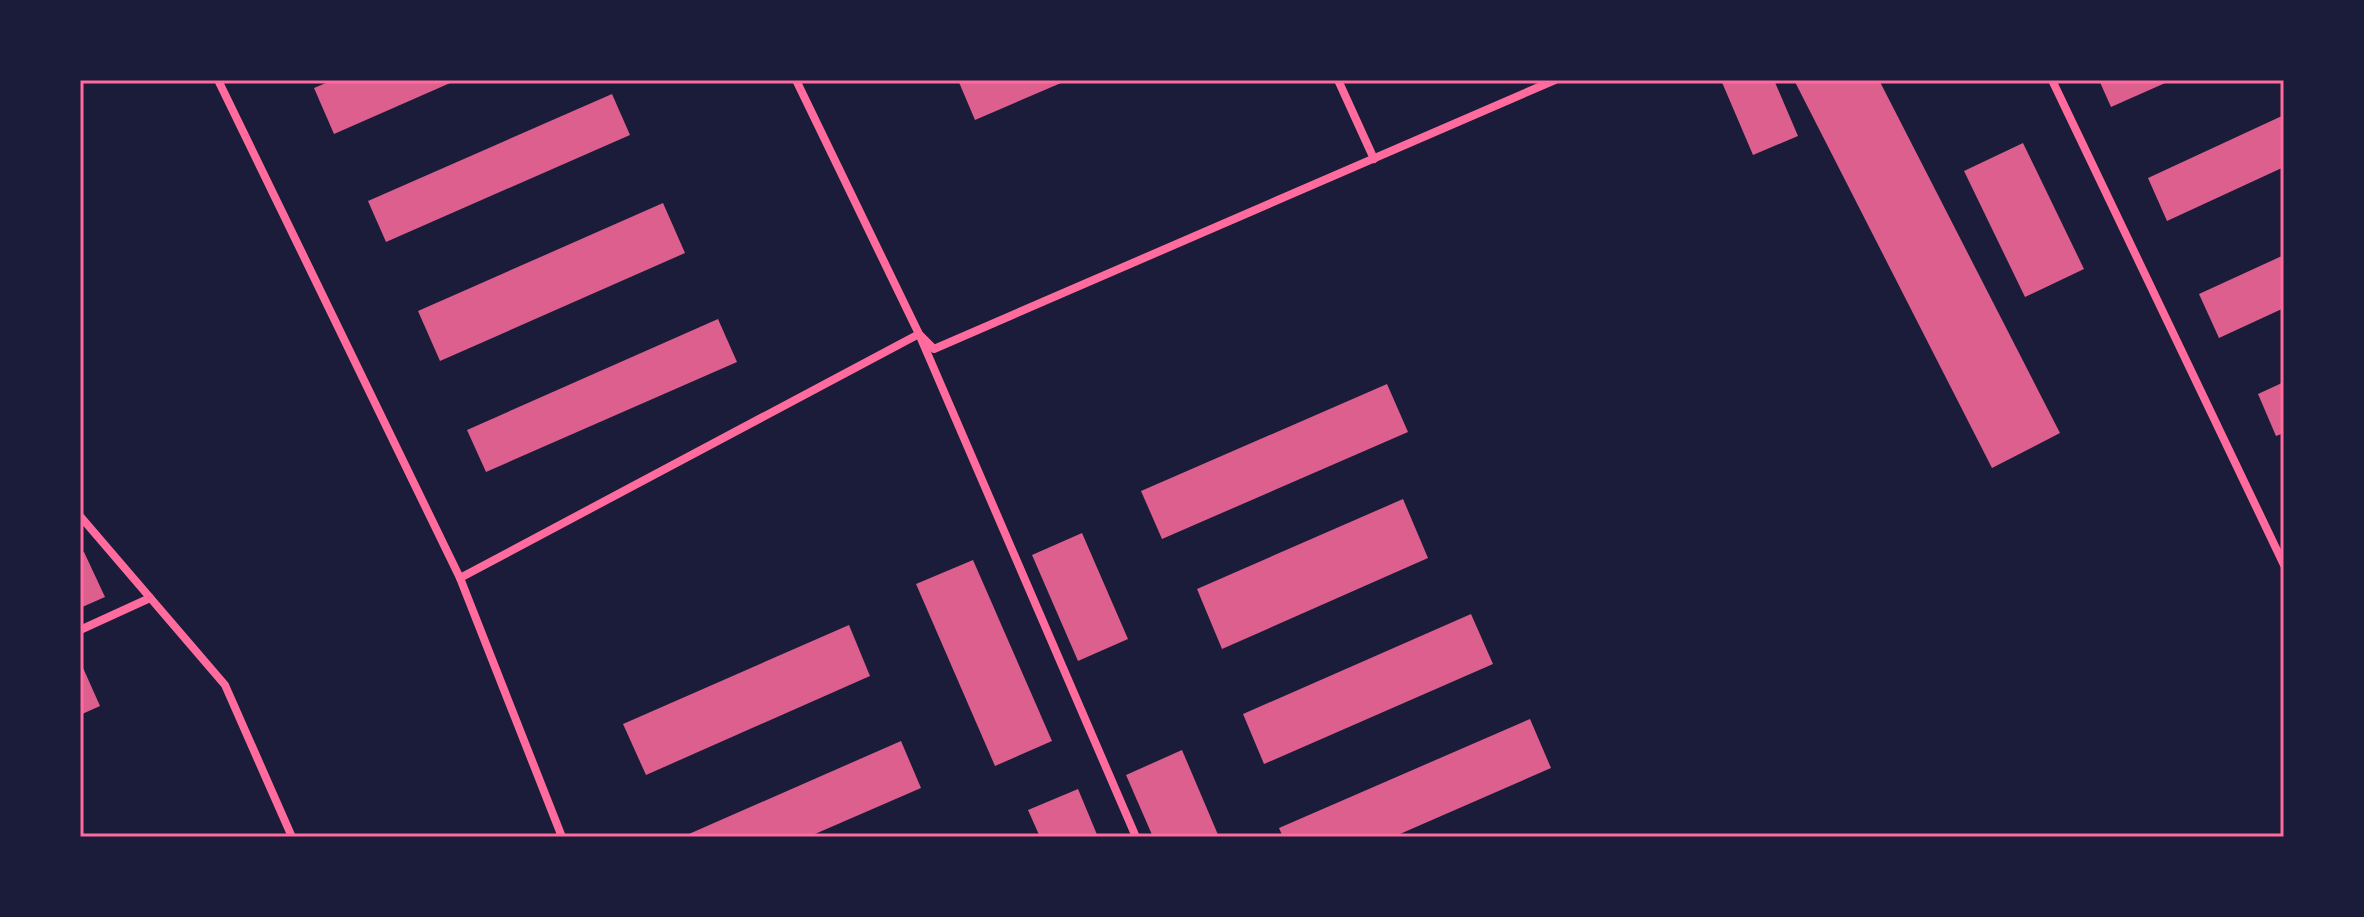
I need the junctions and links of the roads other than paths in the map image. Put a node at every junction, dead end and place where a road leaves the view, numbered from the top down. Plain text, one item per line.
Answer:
1 (218, 80) edge
2 (796, 80) edge
3 (1338, 80) edge
4 (1555, 80) edge
5 (2052, 80) edge
6 (1374, 159) junction
7 (919, 334) junction
8 (80, 516) edge
9 (2284, 565) edge
10 (460, 578) junction
11 (150, 598) junction
12 (80, 630) edge
13 (292, 837) edge
14 (562, 837) edge
15 (1136, 837) edge

1 - 10 street
2 - 7 street
3 - 6 street
4 - 6 street
5 - 9 street
6 - 7 street
7 - 10 street
7 - 15 street
8 - 11 street
10 - 14 street
11 - 12 street
11 - 13 street

